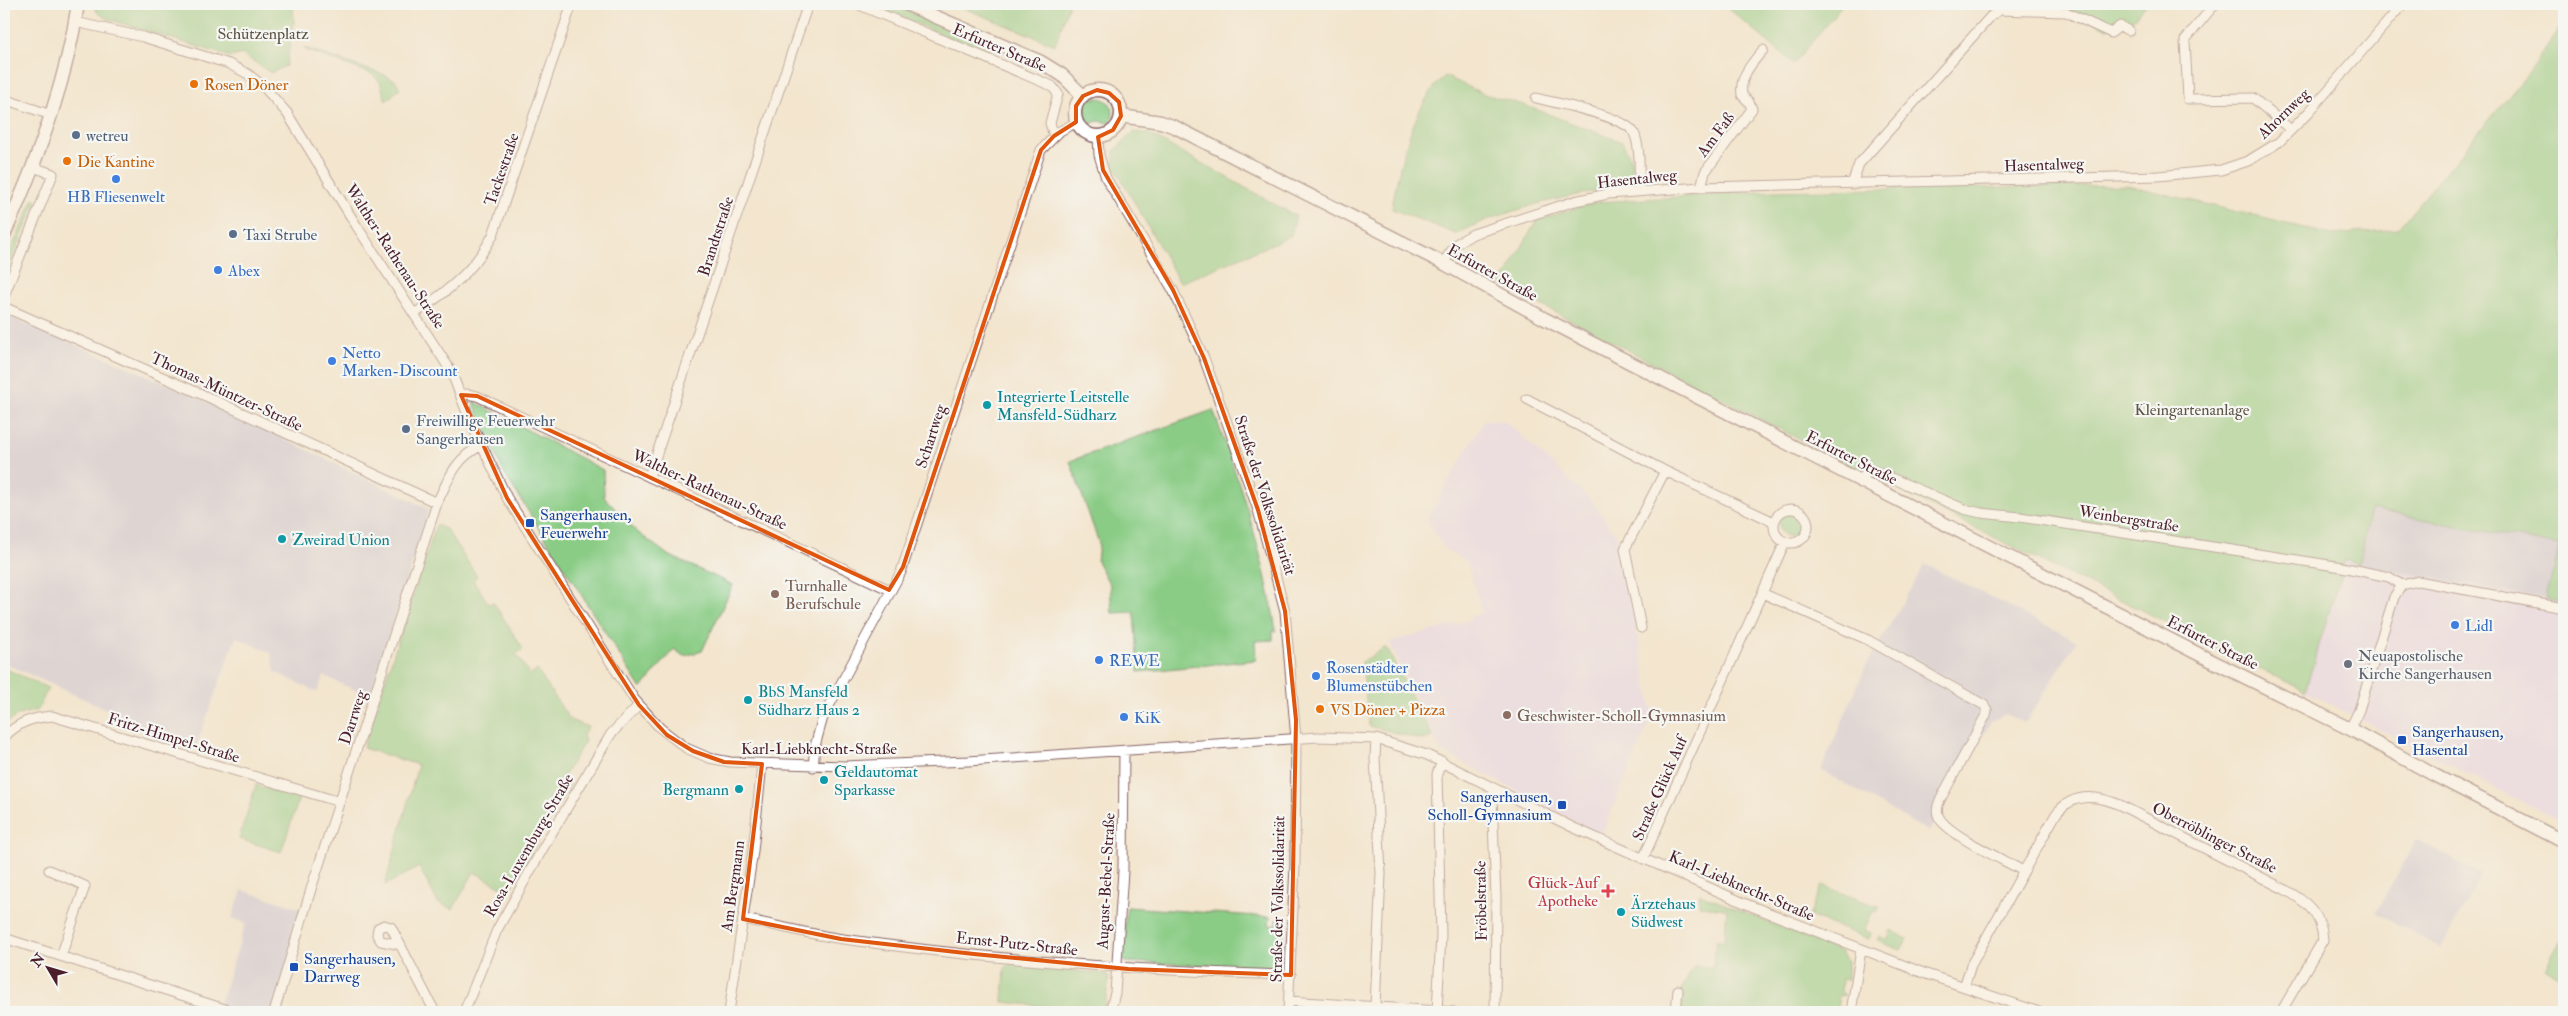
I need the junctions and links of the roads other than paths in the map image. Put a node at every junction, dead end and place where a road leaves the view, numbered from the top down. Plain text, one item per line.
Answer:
1 (78, 4) edge
2 (572, 4) edge
3 (808, 4) edge
4 (858, 4) edge
5 (906, 4) edge
6 (2215, 4) edge
7 (2388, 4) edge
8 (2404, 4) edge
9 (2397, 11) junction
10 (75, 22) junction
11 (2128, 31) dead end
12 (1763, 50) dead end
13 (1083, 96) junction
14 (1536, 98) dead end
15 (4, 99) edge
16 (51, 115) junction
17 (1121, 116) junction
18 (1077, 122) junction
19 (2291, 130) junction
20 (1054, 136) junction
21 (1098, 136) junction
22 (33, 167) junction
23 (2117, 177) joint
24 (1852, 184) junction
25 (1701, 187) junction
26 (1639, 191) junction
27 (4, 235) edge
28 (1443, 263) junction
29 (4, 296) edge
30 (4, 307) edge
31 (414, 314) junction
32 (461, 395) junction
33 (1527, 399) dead end
34 (481, 446) junction
35 (1665, 471) junction
36 (649, 477) junction
37 (1860, 480) junction
38 (437, 503) junction
39 (1774, 522) junction
40 (1785, 542) junction
41 (2402, 585) junction
42 (890, 590) junction
43 (1762, 593) junction
44 (2564, 608) edge
45 (1641, 628) dead end
46 (639, 705) junction
47 (2350, 729) junction
48 (4, 736) edge
49 (1296, 739) junction
50 (1376, 739) junction
51 (1124, 751) junction
52 (1442, 761) junction
53 (762, 764) junction
54 (813, 766) junction
55 (1495, 789) junction
56 (340, 802) junction
57 (2564, 842) edge
58 (1643, 859) junction
59 (49, 870) dead end
60 (2024, 871) junction
61 (743, 919) junction
62 (4, 938) edge
63 (401, 946) dead end
64 (1861, 950) junction
65 (60, 956) junction
66 (1115, 968) junction
67 (1291, 975) junction
68 (1964, 987) junction
69 (1678, 990) dead end
70 (1290, 1002) junction
71 (1375, 1007) junction
72 (1438, 1011) edge
73 (234, 1012) edge
74 (274, 1012) edge
75 (435, 1012) edge
76 (464, 1012) edge
77 (729, 1012) edge
78 (1110, 1012) edge
79 (1288, 1012) edge
80 (1454, 1012) edge
81 (1495, 1012) edge
82 (1676, 1012) edge
83 (1852, 1012) edge
84 (2039, 1012) edge
85 (2281, 1012) edge

1 - 10 main road
2 - 31 street, Tackestraße
3 - 36 street, Brandtstraße
4 - 20 street, Erfurter Straße
5 - 13 main road, Erfurter Straße
6 - 19 street
7 - 9 street
8 - 9 street, Ahornweg
9 - 19 street, Ahornweg
10 - 16 main road
10 - 31 street, Walther-Rathenau-Straße
11 - 24 street
12 - 25 street, Am Faß
13 - 17 main road
13 - 18 main road
14 - 26 street
15 - 16 street
16 - 22 main road
17 - 21 main road
17 - 28 main road, Erfurter Straße
18 - 20 street, Schartweg
18 - 21 main road
19 - 23 street, Ahornweg
20 - 42 street, Schartweg
21 - 49 street, Straße der Volkssolidarität
22 - 27 main road
22 - 29 street
23 - 24 street, Hasentalweg
24 - 25 street, Hasentalweg
25 - 26 street, Hasentalweg
26 - 28 street, Hasentalweg
28 - 37 main road, Erfurter Straße
30 - 38 street, Thomas-Müntzer-Straße
31 - 32 street, Walther-Rathenau-Straße
32 - 34 street, Karl-Liebknecht-Straße
32 - 36 street, Walther-Rathenau-Straße
33 - 35 street
34 - 38 street, Darrweg
34 - 46 street, Karl-Liebknecht-Straße
35 - 39 street
35 - 45 street
36 - 42 street, Walther-Rathenau-Straße
37 - 41 street, Weinbergstraße
37 - 47 main road, Erfurter Straße
38 - 56 street, Darrweg
39 - 40 street
39 - 40 street
40 - 43 street, Straße Glück Auf
41 - 44 street, Weinbergstraße
41 - 47 street
42 - 54 street, Schartweg
43 - 58 street, Straße Glück Auf
43 - 60 street
46 - 53 street, Karl-Liebknecht-Straße
46 - 76 street, Rosa-Luxemburg-Straße
47 - 57 main road, Erfurter Straße
48 - 56 street, Fritz-Himpel-Straße
49 - 50 street, Karl-Liebknecht-Straße
49 - 51 street, Karl-Liebknecht-Straße
49 - 67 street, Straße der Volkssolidarität
50 - 52 street, Karl-Liebknecht-Straße
50 - 71 street
51 - 54 street, Karl-Liebknecht-Straße
51 - 66 street, August-Bebel-Straße
52 - 55 street, Karl-Liebknecht-Straße
52 - 72 street
53 - 54 street, Karl-Liebknecht-Straße
53 - 61 street, Am Bergmann
55 - 58 street, Karl-Liebknecht-Straße
55 - 81 street, Fröbelstraße
56 - 74 street, Darrweg
58 - 64 street, Karl-Liebknecht-Straße
59 - 65 street
60 - 68 street, Oberröblinger Straße
60 - 85 street, Oberröblinger Straße
61 - 66 street, Ernst-Putz-Straße
61 - 77 street, Am Bergmann
62 - 65 street
63 - 75 street
64 - 68 street, Karl-Liebknecht-Straße
64 - 83 street
65 - 73 street
66 - 67 street, Ernst-Putz-Straße
66 - 78 street, August-Bebel-Straße
67 - 70 street, Straße der Volkssolidarität
68 - 84 street, Karl-Liebknecht-Straße
69 - 82 street
70 - 71 street
70 - 79 street, Straße der Volkssolidarität
71 - 72 street
72 - 80 street

